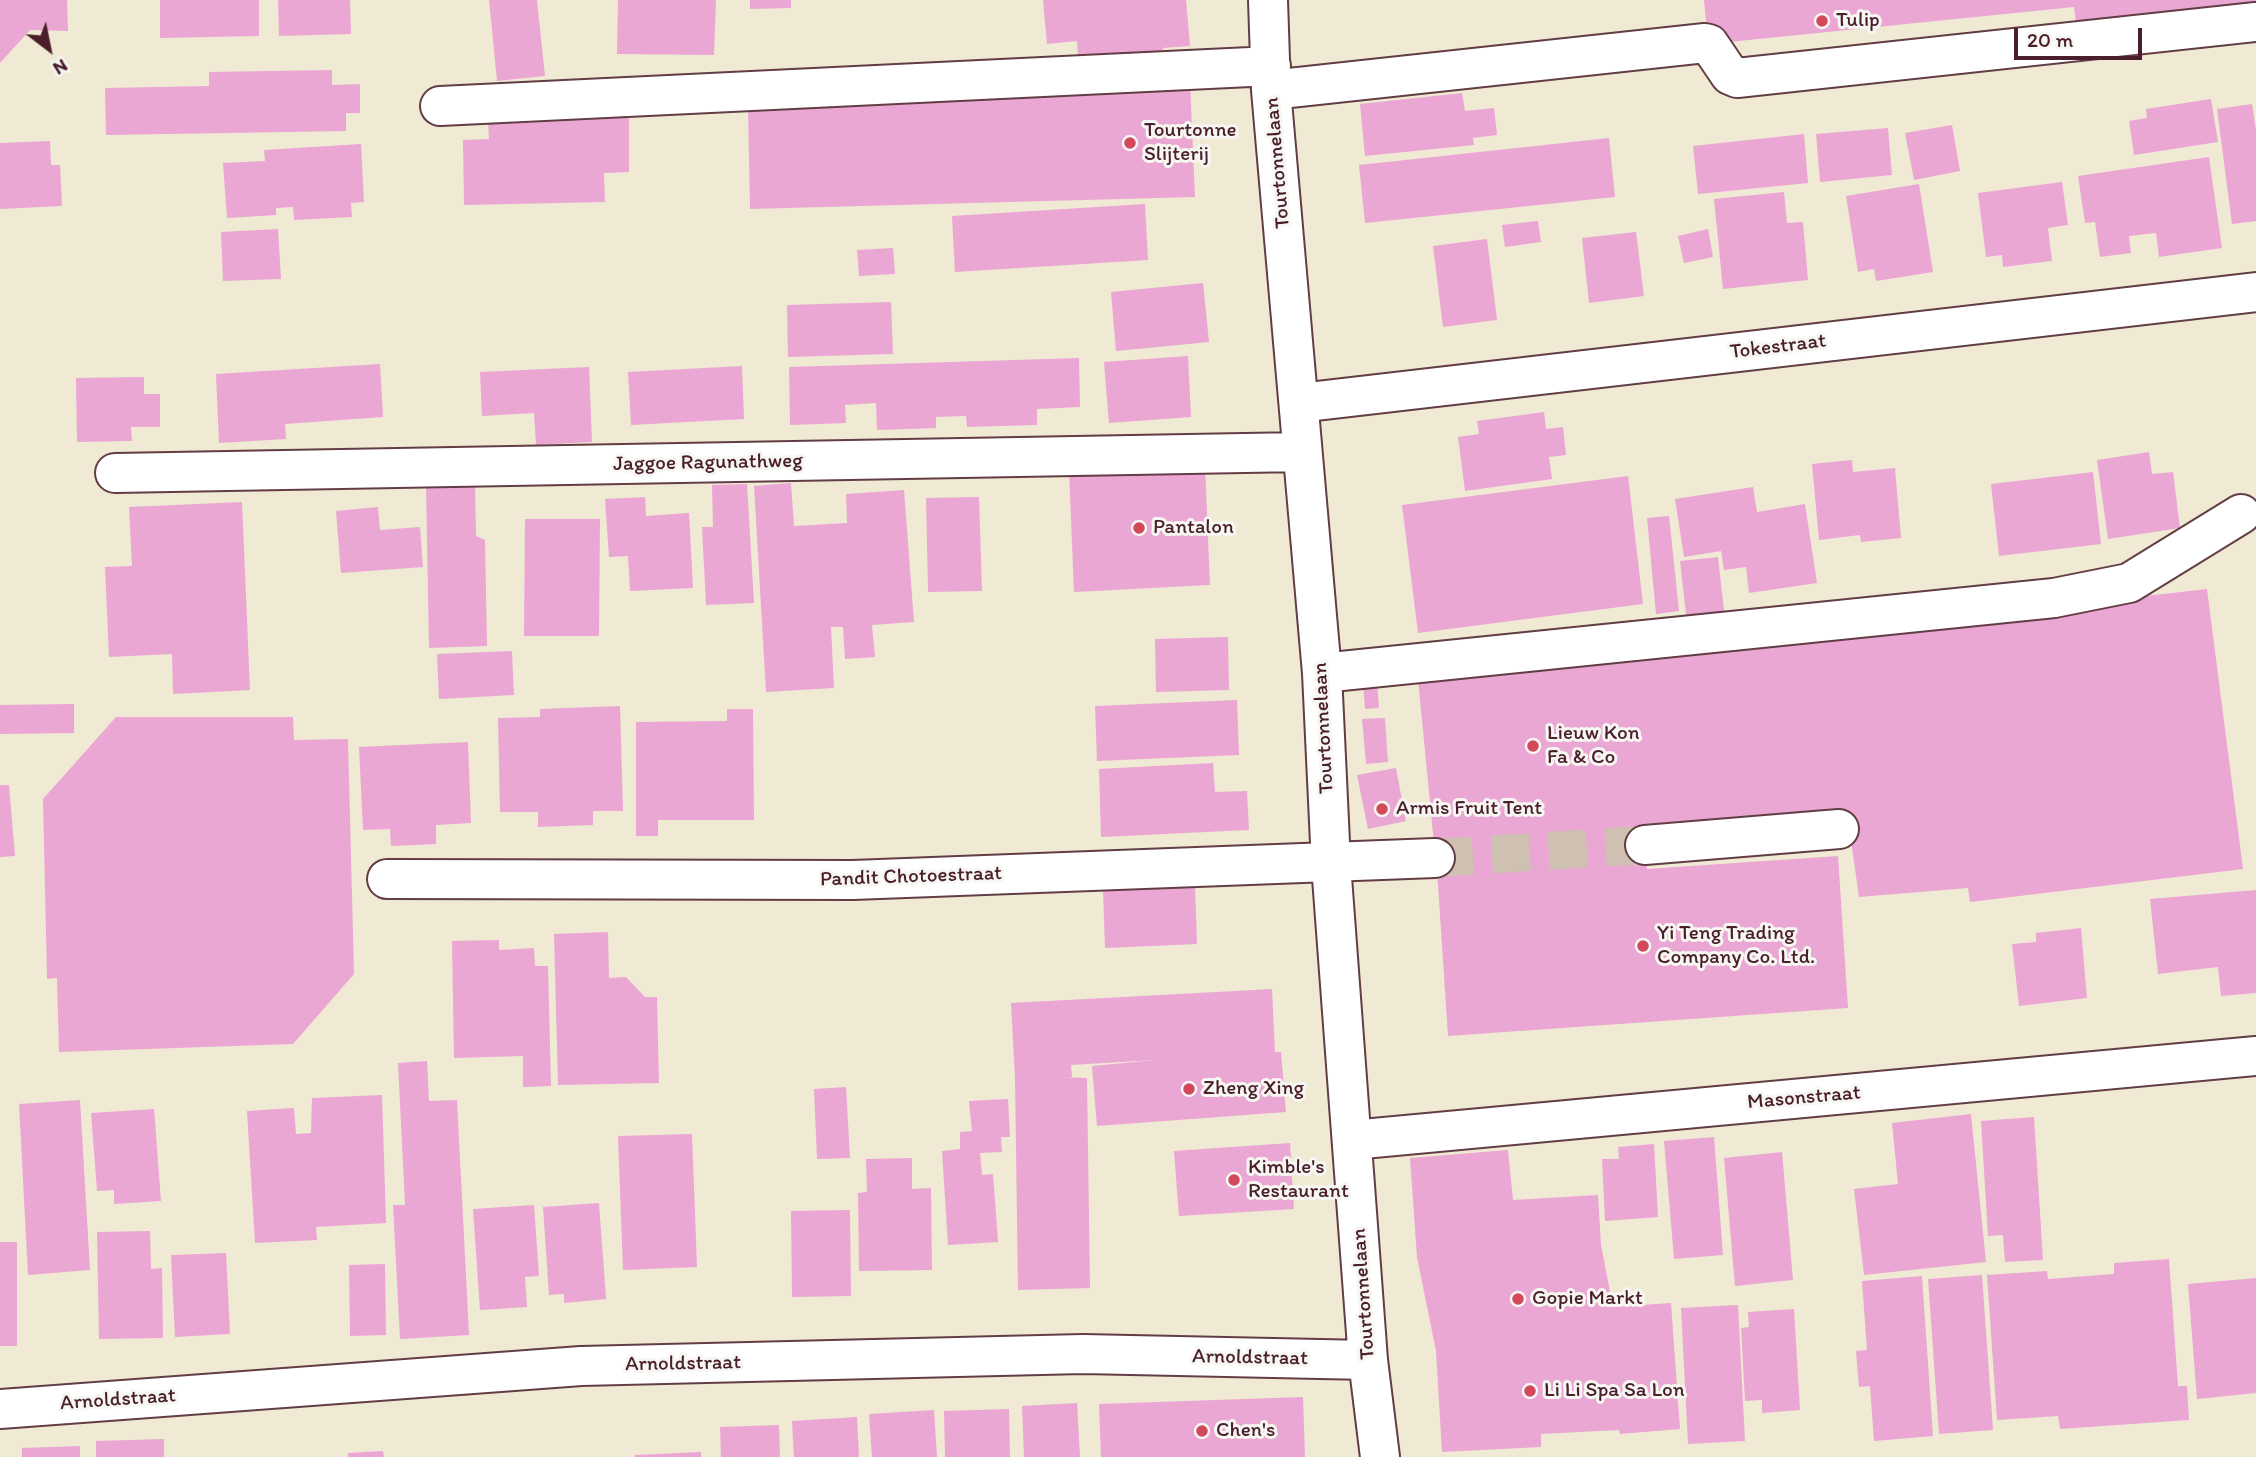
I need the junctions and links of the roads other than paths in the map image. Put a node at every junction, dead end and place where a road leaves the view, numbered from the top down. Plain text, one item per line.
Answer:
1 (1268, 0) edge
2 (2256, 22) edge
3 (1271, 78) junction
4 (440, 106) dead end
5 (2256, 292) edge
6 (1299, 403) junction
7 (1301, 452) junction
8 (115, 473) dead end
9 (2241, 514) dead end
10 (1322, 673) junction
11 (1839, 829) dead end
12 (1645, 845) tunnel mouth
13 (1435, 858) tunnel mouth
14 (1331, 864) junction
15 (387, 879) dead end
16 (2256, 1056) edge
17 (1352, 1140) junction
18 (1368, 1360) junction
19 (0, 1409) edge
20 (1380, 1457) edge

1 - 3 street, Tourtonnelaan
2 - 3 street
3 - 4 street
3 - 6 street, Tourtonnelaan
5 - 6 street, Tokestraat
6 - 7 street, Tourtonnelaan
7 - 8 street, Jaggoe Ragunathweg
7 - 10 street, Tourtonnelaan
9 - 10 street
10 - 14 street, Tourtonnelaan
11 - 12 street
13 - 14 street, Pandit Chotoestraat
14 - 15 street, Pandit Chotoestraat
14 - 17 street, Tourtonnelaan
16 - 17 street, Masonstraat
17 - 18 street, Tourtonnelaan
18 - 19 street, Arnoldstraat
18 - 20 street, Tourtonnelaan

